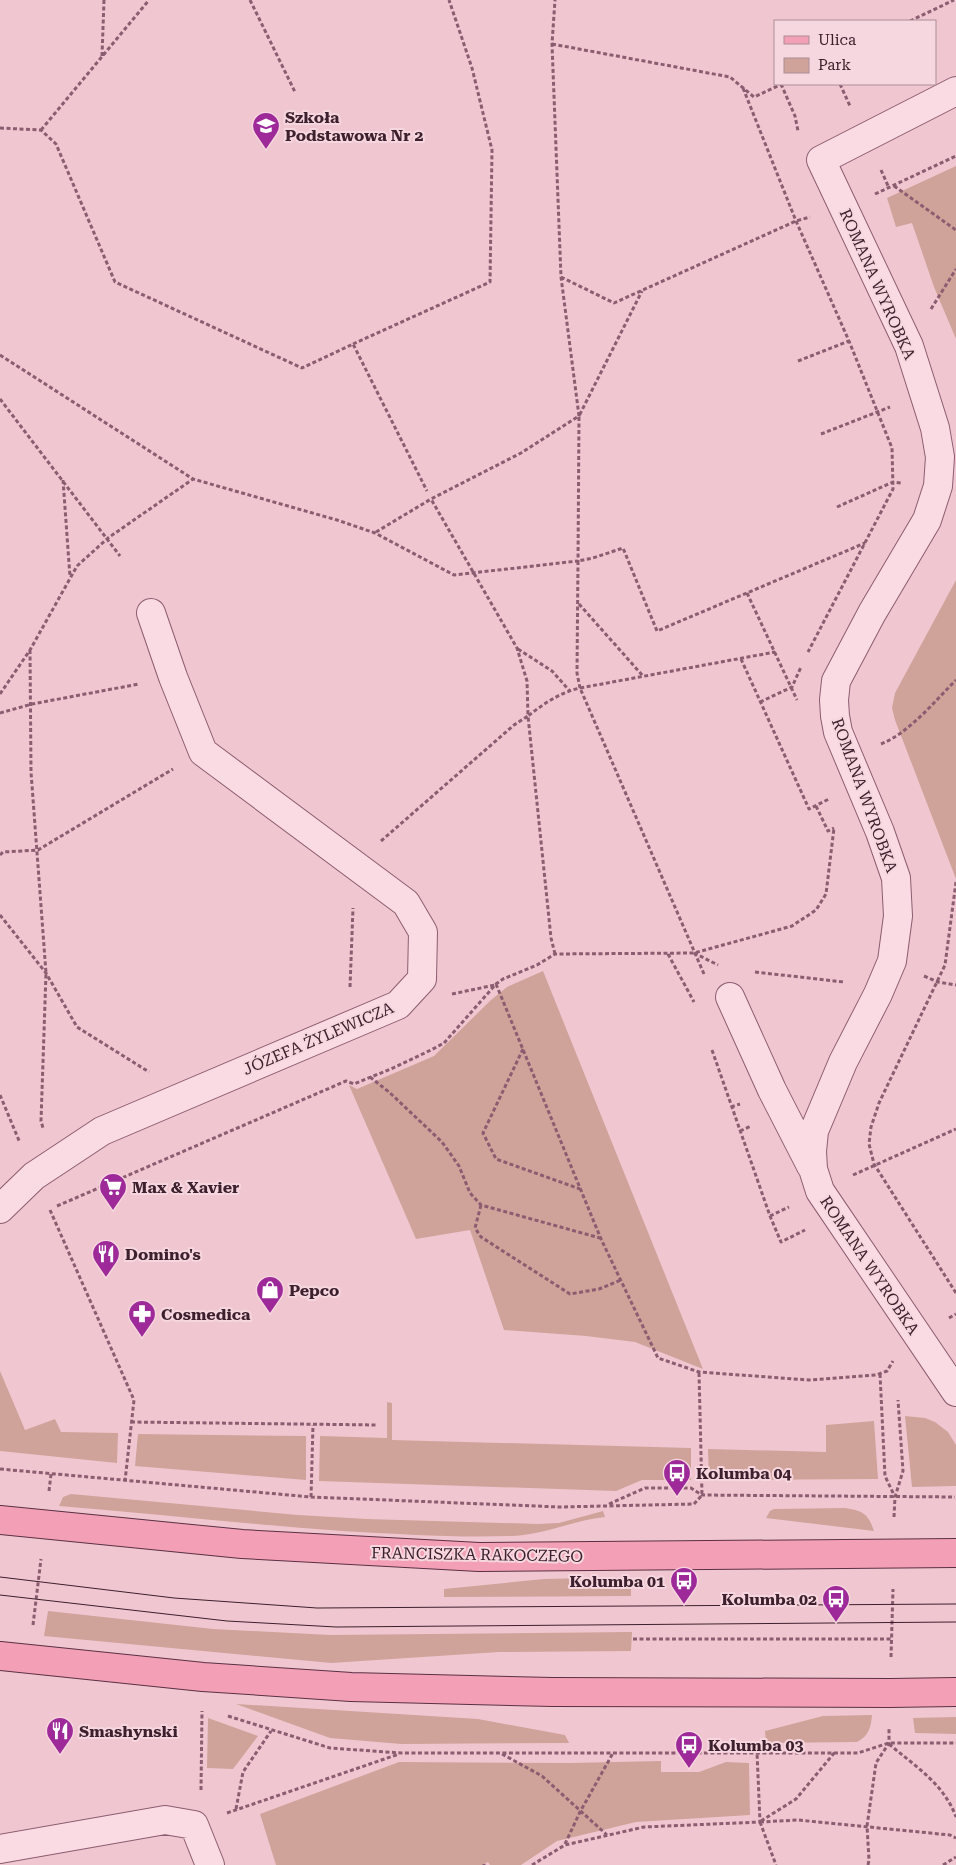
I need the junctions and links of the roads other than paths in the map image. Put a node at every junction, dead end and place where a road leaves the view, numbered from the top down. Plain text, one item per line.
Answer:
1 (956, 91) edge
2 (151, 613) dead end
3 (730, 997) dead end
4 (816, 1180) junction
5 (0, 1209) edge
6 (954, 1386) edge
7 (0, 1520) edge
8 (956, 1552) edge
9 (0, 1656) edge
10 (956, 1692) edge
11 (0, 1849) edge
12 (210, 1865) edge

1 - 4 street, ROMANA WYROBKA
2 - 5 street, JÓZEFA ŻYLEWICZA
3 - 4 street
4 - 6 street, ROMANA WYROBKA
7 - 8 main road, FRANCISZKA RAKOCZEGO
9 - 10 main road
11 - 12 street

